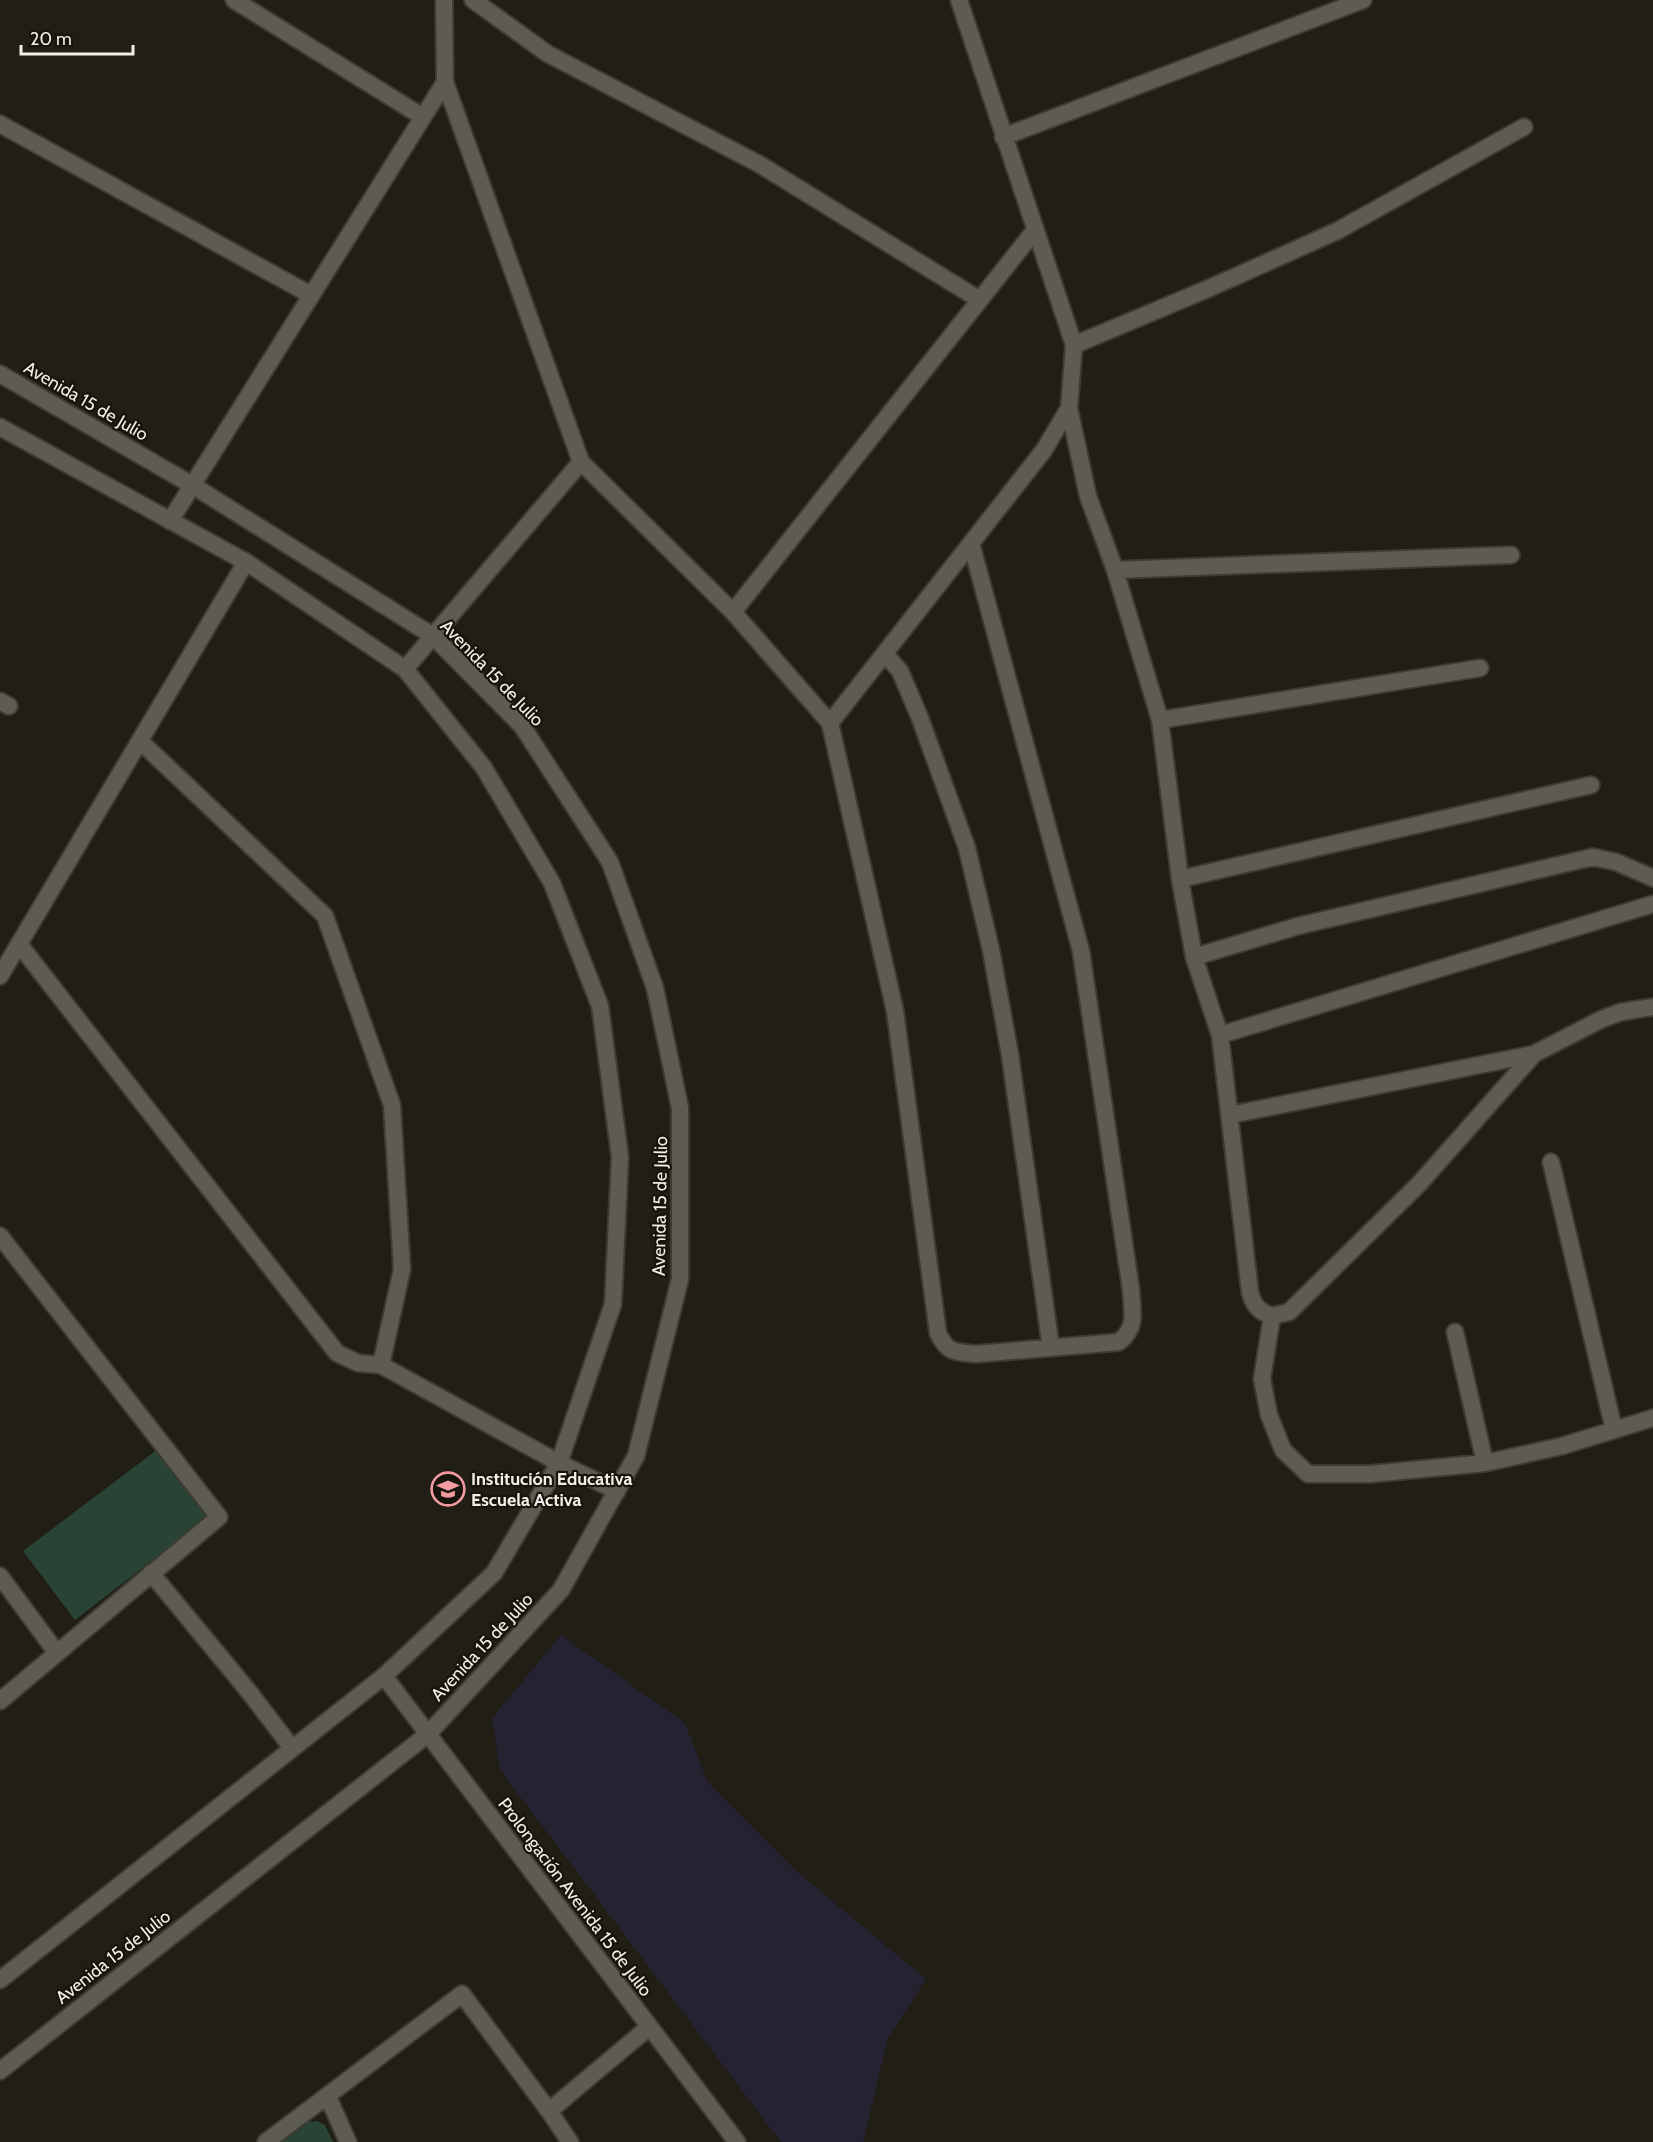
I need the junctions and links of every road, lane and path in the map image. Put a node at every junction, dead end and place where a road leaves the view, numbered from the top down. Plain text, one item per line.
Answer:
1 (234, 0) edge
2 (444, 0) edge
3 (473, 0) edge
4 (959, 0) edge
5 (1363, 0) edge
6 (445, 82) junction
7 (423, 117) junction
8 (0, 124) edge
9 (1524, 128) dead end
10 (1003, 136) junction
11 (1035, 230) junction
12 (311, 295) junction
13 (980, 300) junction
14 (1074, 345) junction
15 (0, 374) edge
16 (1069, 408) junction
17 (0, 427) edge
18 (581, 462) junction
19 (192, 485) junction
20 (170, 521) junction
21 (971, 543) junction
22 (1511, 555) dead end
23 (246, 562) junction
24 (1116, 570) junction
25 (734, 612) junction
26 (433, 636) junction
27 (885, 654) junction
28 (1480, 668) dead end
29 (405, 669) junction
30 (1160, 720) junction
31 (830, 723) junction
32 (140, 741) junction
33 (1591, 785) dead end
34 (1653, 878) edge
35 (1180, 879) junction
36 (1653, 904) edge
37 (19, 944) junction
38 (1194, 957) junction
39 (0, 976) edge
40 (1653, 1007) edge
41 (1220, 1035) junction
42 (1534, 1054) junction
43 (1230, 1115) junction
44 (1551, 1162) dead end
45 (0, 1236) edge
46 (1272, 1316) junction
47 (1455, 1332) dead end
48 (1051, 1348) junction
49 (381, 1365) junction
50 (1653, 1418) edge
51 (1614, 1430) junction
52 (559, 1462) junction
53 (1485, 1463) junction
54 (616, 1491) junction
55 (152, 1573) junction
56 (0, 1576) edge
57 (57, 1653) junction
58 (384, 1676) junction
59 (0, 1701) edge
60 (428, 1734) junction
61 (292, 1748) junction
62 (0, 1980) edge
63 (648, 2027) junction
64 (0, 2071) edge
65 (328, 2097) junction
66 (549, 2111) junction
67 (266, 2142) edge
68 (348, 2142) edge
69 (570, 2142) edge
70 (737, 2142) edge

1 - 7 street
2 - 6 street
3 - 13 street
4 - 10 street
5 - 10 street
6 - 7 street
6 - 18 street
7 - 12 street
8 - 12 street
9 - 14 street
10 - 11 street
11 - 13 street
11 - 14 street
12 - 19 street
13 - 25 street
14 - 16 street
15 - 19 street, Avenida 15 de Julio
16 - 21 street
16 - 24 street
17 - 20 street
18 - 25 street
18 - 26 street
19 - 20 street
19 - 26 street, Avenida 15 de Julio
20 - 23 street
21 - 27 street
21 - 48 street
22 - 24 street
23 - 29 street
23 - 32 street
24 - 30 street
25 - 31 street
26 - 29 street
26 - 54 street, Avenida 15 de Julio
27 - 31 street
27 - 48 street
28 - 30 street
29 - 52 street
30 - 35 street
31 - 48 street
32 - 37 street
32 - 49 street
33 - 35 street
34 - 38 street
35 - 38 street
36 - 41 street
37 - 39 street
37 - 49 street
38 - 41 street
40 - 42 street
41 - 43 street
42 - 43 street
42 - 46 street
43 - 46 street
44 - 51 street
45 - 55 street
46 - 53 street
47 - 53 street
49 - 52 street
50 - 51 street
51 - 53 street
52 - 54 street
52 - 58 street
54 - 60 street, Avenida 15 de Julio
55 - 57 street
55 - 61 street
56 - 57 street
57 - 59 street
58 - 60 street, Prolongación Avenida 15 de Julio
58 - 61 street
60 - 63 street, Prolongación Avenida 15 de Julio
60 - 64 street, Avenida 15 de Julio
61 - 62 street
63 - 66 street
63 - 70 street, Prolongación Avenida 15 de Julio
65 - 66 street
65 - 67 street
65 - 68 street
66 - 69 street

